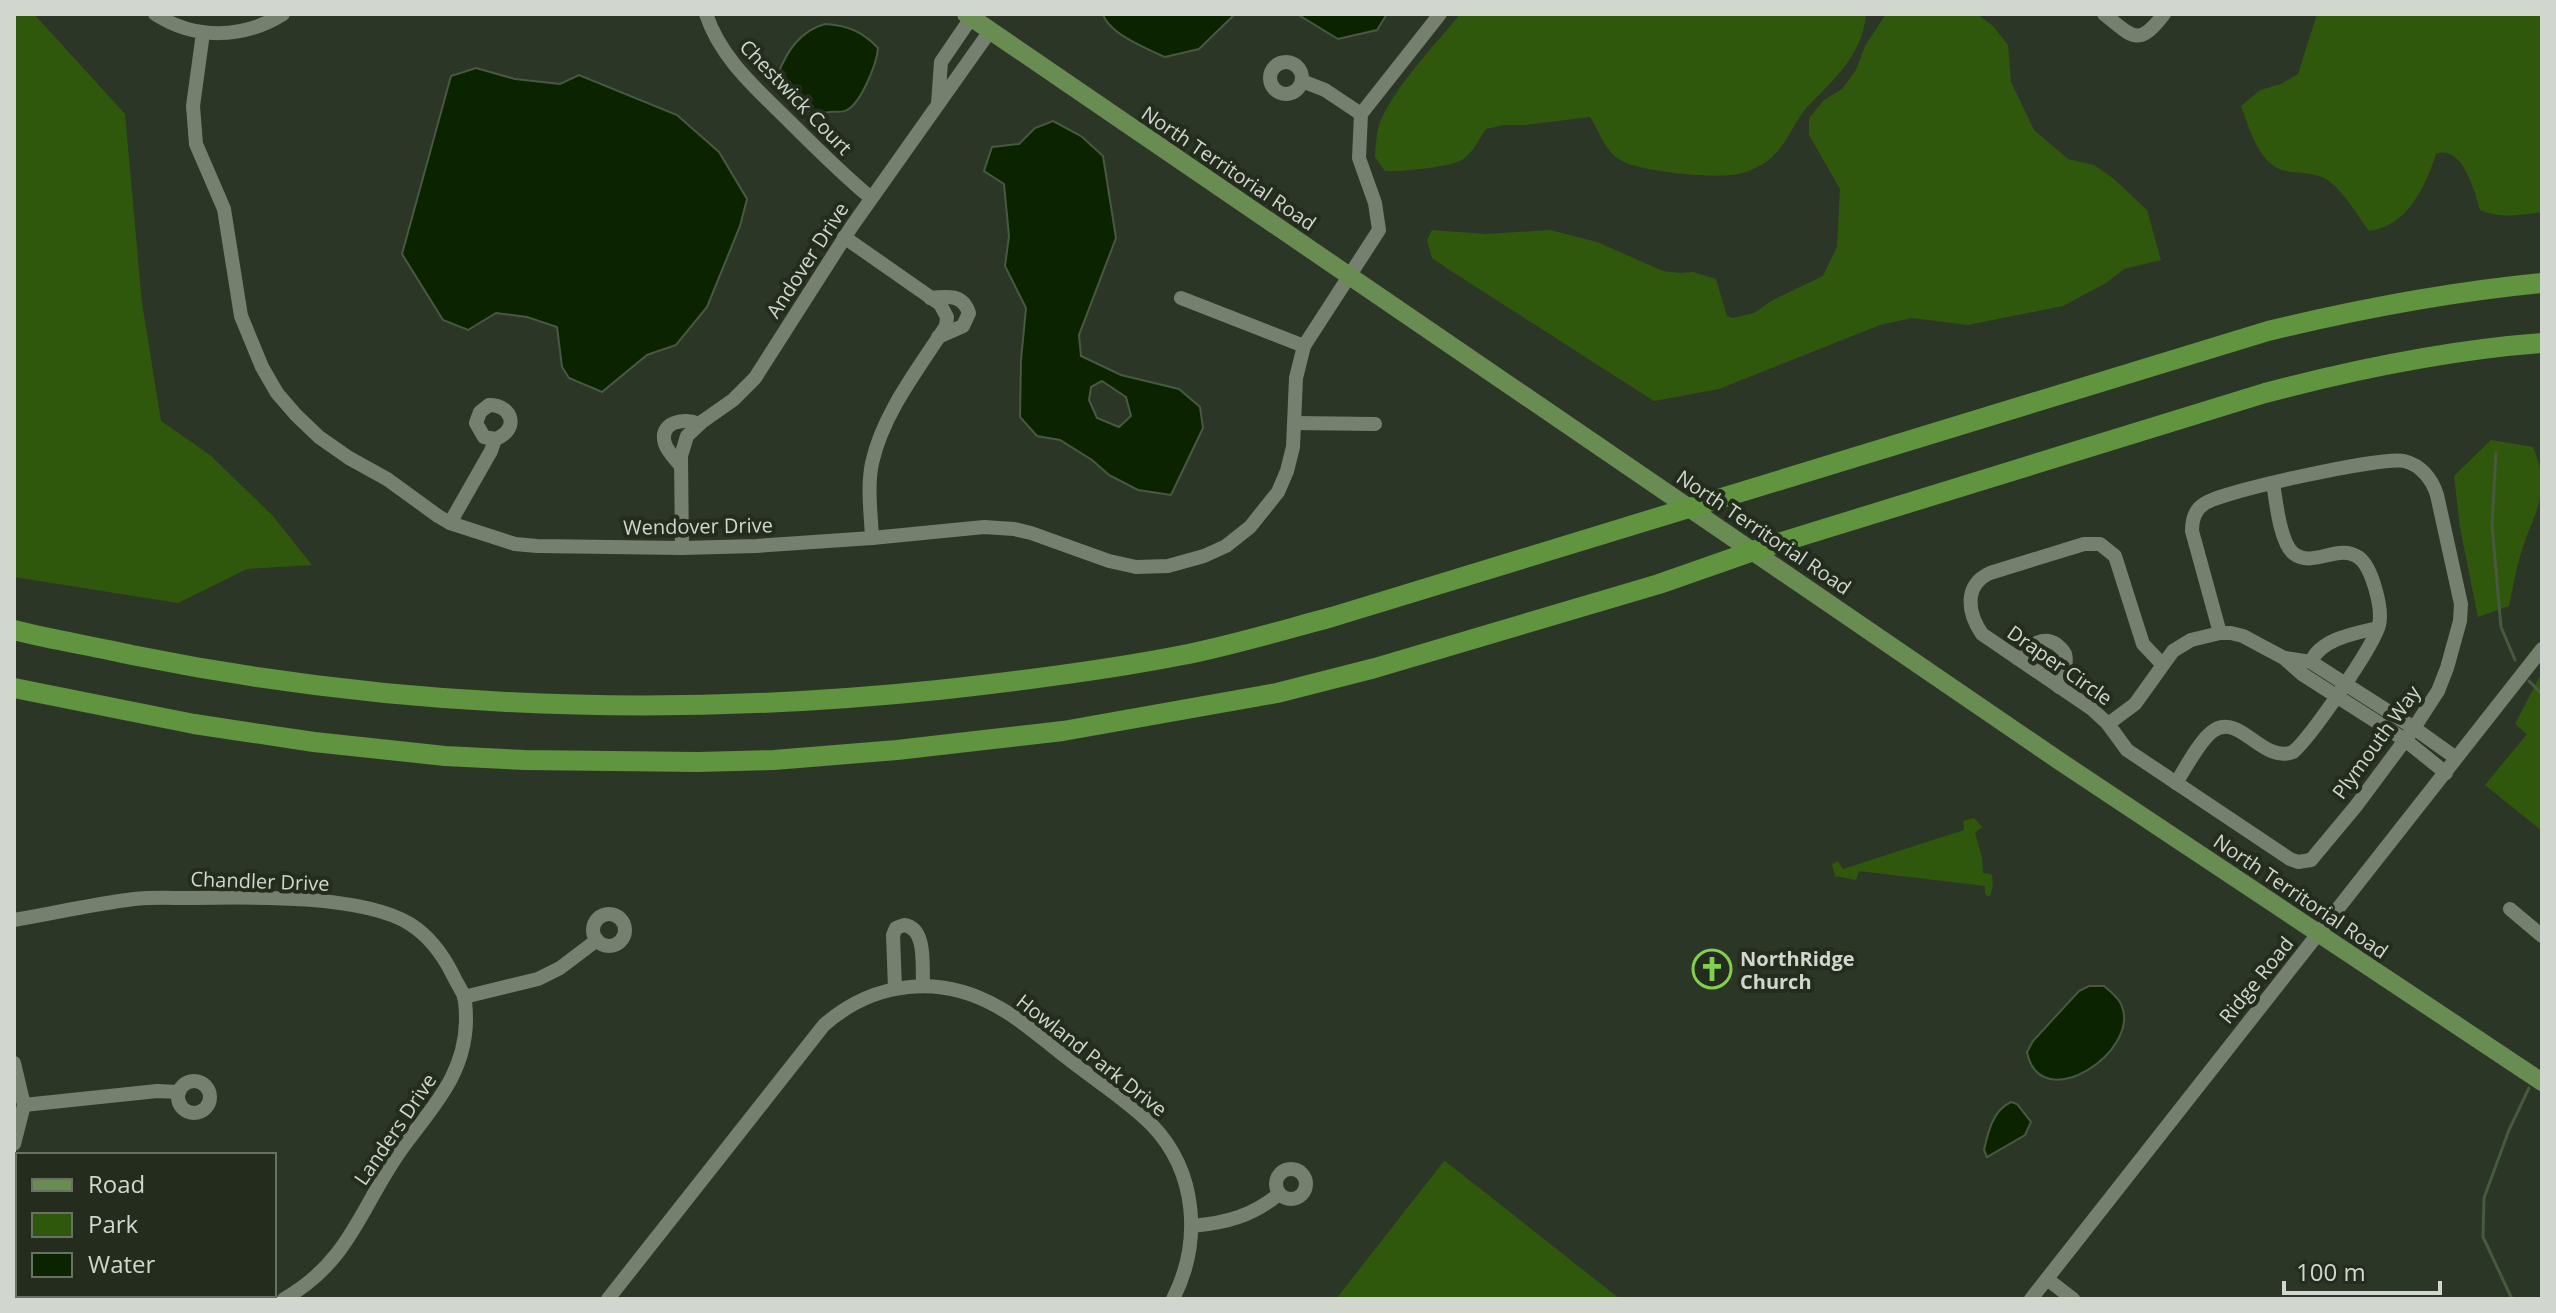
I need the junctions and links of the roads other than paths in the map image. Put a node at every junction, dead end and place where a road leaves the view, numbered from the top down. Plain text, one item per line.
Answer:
1 (155, 14) edge
2 (283, 14) edge
3 (706, 14) edge
4 (1440, 14) edge
5 (2104, 14) edge
6 (2164, 14) edge
7 (968, 16) edge
8 (990, 31) junction
9 (203, 33) junction
10 (1302, 81) dead end
11 (938, 105) junction
12 (1361, 114) junction
13 (871, 198) junction
14 (844, 237) junction
15 (1348, 276) junction
16 (2542, 283) edge
17 (930, 298) junction
18 (1181, 298) dead end
19 (938, 337) junction
20 (2542, 343) edge
21 (1304, 346) junction
22 (1295, 423) junction
23 (699, 424) junction
24 (1375, 424) dead end
25 (495, 439) dead end
26 (680, 465) junction
27 (2273, 483) junction
28 (450, 523) junction
29 (872, 538) junction
30 (682, 548) junction
31 (2378, 628) junction
32 (14, 630) edge
33 (2220, 633) junction
34 (2542, 649) edge
35 (2017, 658) junction
36 (2284, 658) junction
37 (2311, 662) junction
38 (2162, 664) junction
39 (2059, 687) junction
40 (14, 688) edge
41 (2341, 689) junction
42 (2108, 724) junction
43 (2409, 734) junction
44 (2456, 758) junction
45 (2446, 773) junction
46 (2176, 783) junction
47 (2510, 909) dead end
48 (14, 920) edge
49 (2319, 934) junction
50 (2542, 936) edge
51 (597, 940) dead end
52 (923, 985) junction
53 (895, 988) junction
54 (464, 997) junction
55 (14, 1063) edge
56 (2542, 1082) edge
57 (179, 1092) dead end
58 (24, 1105) junction
59 (14, 1144) edge
60 (1279, 1194) dead end
61 (1192, 1226) junction
62 (2047, 1279) junction
63 (284, 1299) edge
64 (608, 1299) edge
65 (1173, 1299) edge
66 (2031, 1299) edge
67 (2073, 1299) edge

1 - 9 street
2 - 9 street
3 - 13 street, Chestwick Court
4 - 12 street
5 - 6 street
7 - 8 main road, North Territorial Road
7 - 11 street
8 - 11 street, Andover Drive
8 - 15 main road, North Territorial Road
9 - 28 street, Wendover Drive
10 - 12 street
11 - 13 street, Andover Drive
12 - 15 street, Wendover Drive
13 - 14 street, Andover Drive
14 - 17 street
14 - 23 street, Andover Drive
15 - 21 street, Wendover Drive
15 - 49 main road, North Territorial Road
16 - 32 highway
17 - 19 street
17 - 19 street
18 - 21 street
19 - 29 street
20 - 40 highway
21 - 22 street, Wendover Drive
22 - 24 street
22 - 29 street, Wendover Drive
23 - 26 street, Andover Drive
23 - 26 street, Andover Drive
25 - 28 street
26 - 30 street, Andover Drive
27 - 31 street
27 - 33 street, Plymouth Way
27 - 43 street, Plymouth Way
28 - 30 street, Wendover Drive
29 - 30 street, Wendover Drive
31 - 37 street
31 - 41 street
33 - 36 street
33 - 38 street
34 - 44 street, Ridge Road
35 - 38 street, Draper Circle
35 - 39 street, Draper Circle
35 - 39 street
36 - 37 street
36 - 41 street
37 - 41 street
38 - 42 street
39 - 42 street, Draper Circle
41 - 43 street
41 - 46 street
42 - 46 street, Plymouth Way
43 - 44 street
43 - 45 street
43 - 46 street, Plymouth Way
44 - 45 street, Ridge Road
45 - 49 street, Ridge Road
47 - 50 street
48 - 54 street, Chandler Drive
49 - 56 main road, North Territorial Road
49 - 62 street, Ridge Road
51 - 54 street
52 - 53 street, Howland Park Drive
52 - 53 street
52 - 61 street, Howland Park Drive
53 - 64 street, Howland Park Drive
54 - 63 street, Landers Drive
55 - 58 street
57 - 58 street
58 - 59 street
60 - 61 street
61 - 65 street, Howland Park Drive
62 - 66 street, Ridge Road
62 - 67 street

